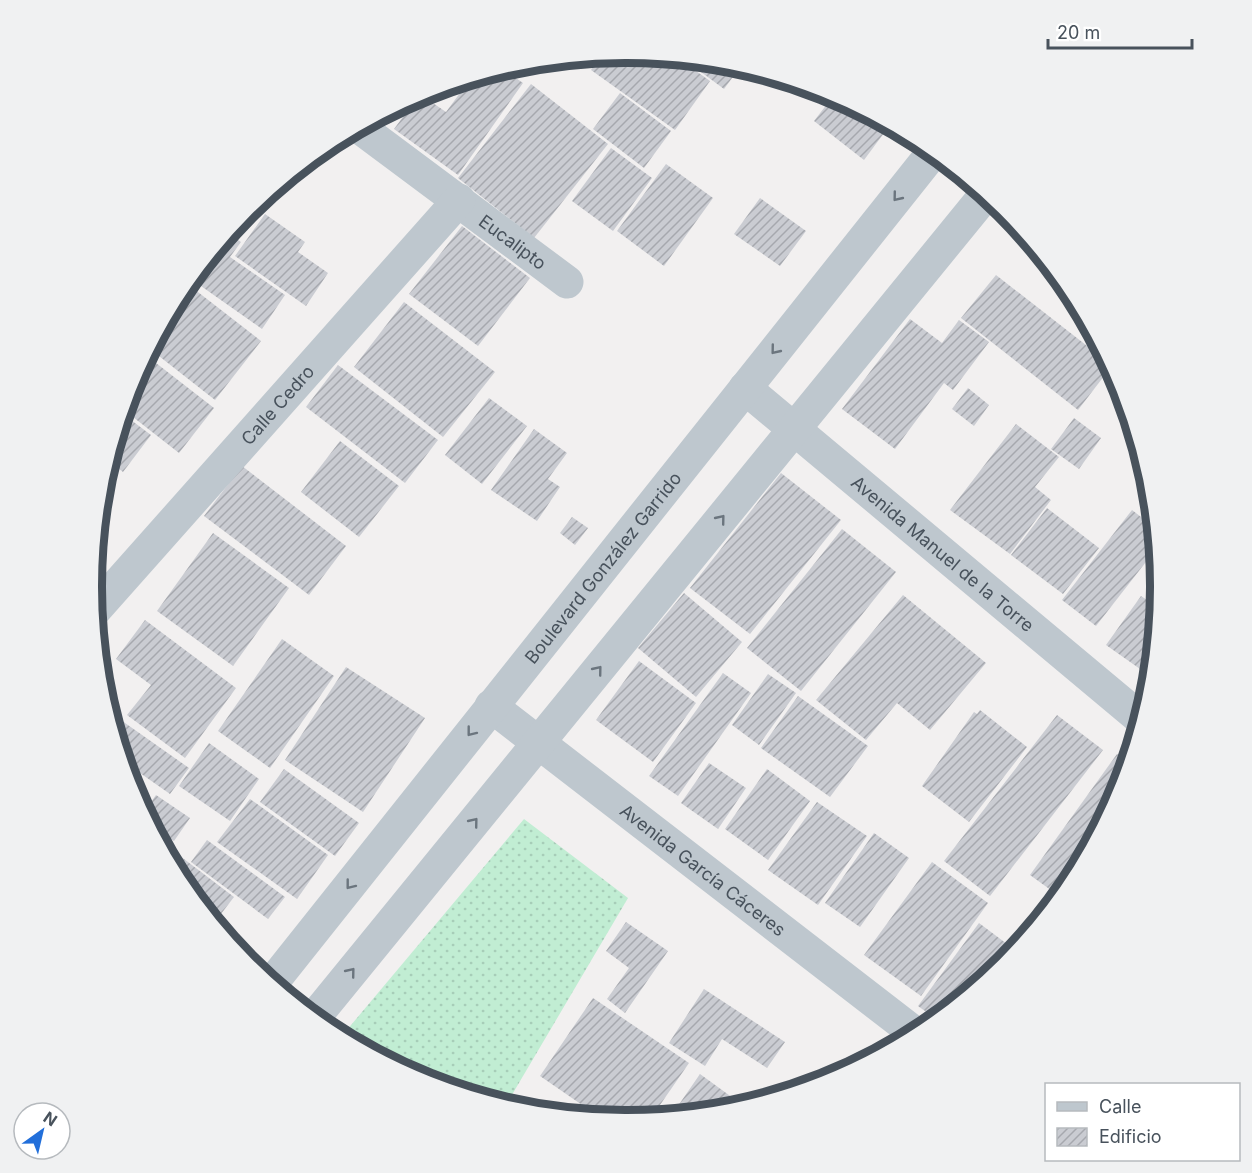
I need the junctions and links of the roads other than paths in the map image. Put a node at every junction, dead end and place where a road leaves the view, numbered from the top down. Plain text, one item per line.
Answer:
1 (366, 132) edge
2 (928, 159) edge
3 (459, 200) junction
4 (980, 201) edge
5 (567, 282) dead end
6 (745, 388) junction
7 (794, 429) junction
8 (103, 600) edge
9 (491, 706) junction
10 (1134, 713) edge
11 (538, 743) junction
12 (277, 976) edge
13 (320, 1011) edge
14 (908, 1028) edge

1 - 3 street, Eucalipto
2 -> 6 street, Boulevard González Garrido
3 - 5 street, Eucalipto
3 - 8 street, Calle Cedro
4 - 7 street
6 - 7 street, Avenida Manuel de la Torre
6 - 9 street, Boulevard González Garrido
7 - 10 street, Avenida Manuel de la Torre
11 -> 7 street
9 - 11 street, Avenida García Cáceres
9 -> 12 street, Boulevard González Garrido
13 -> 11 street
11 - 14 street, Avenida García Cáceres

